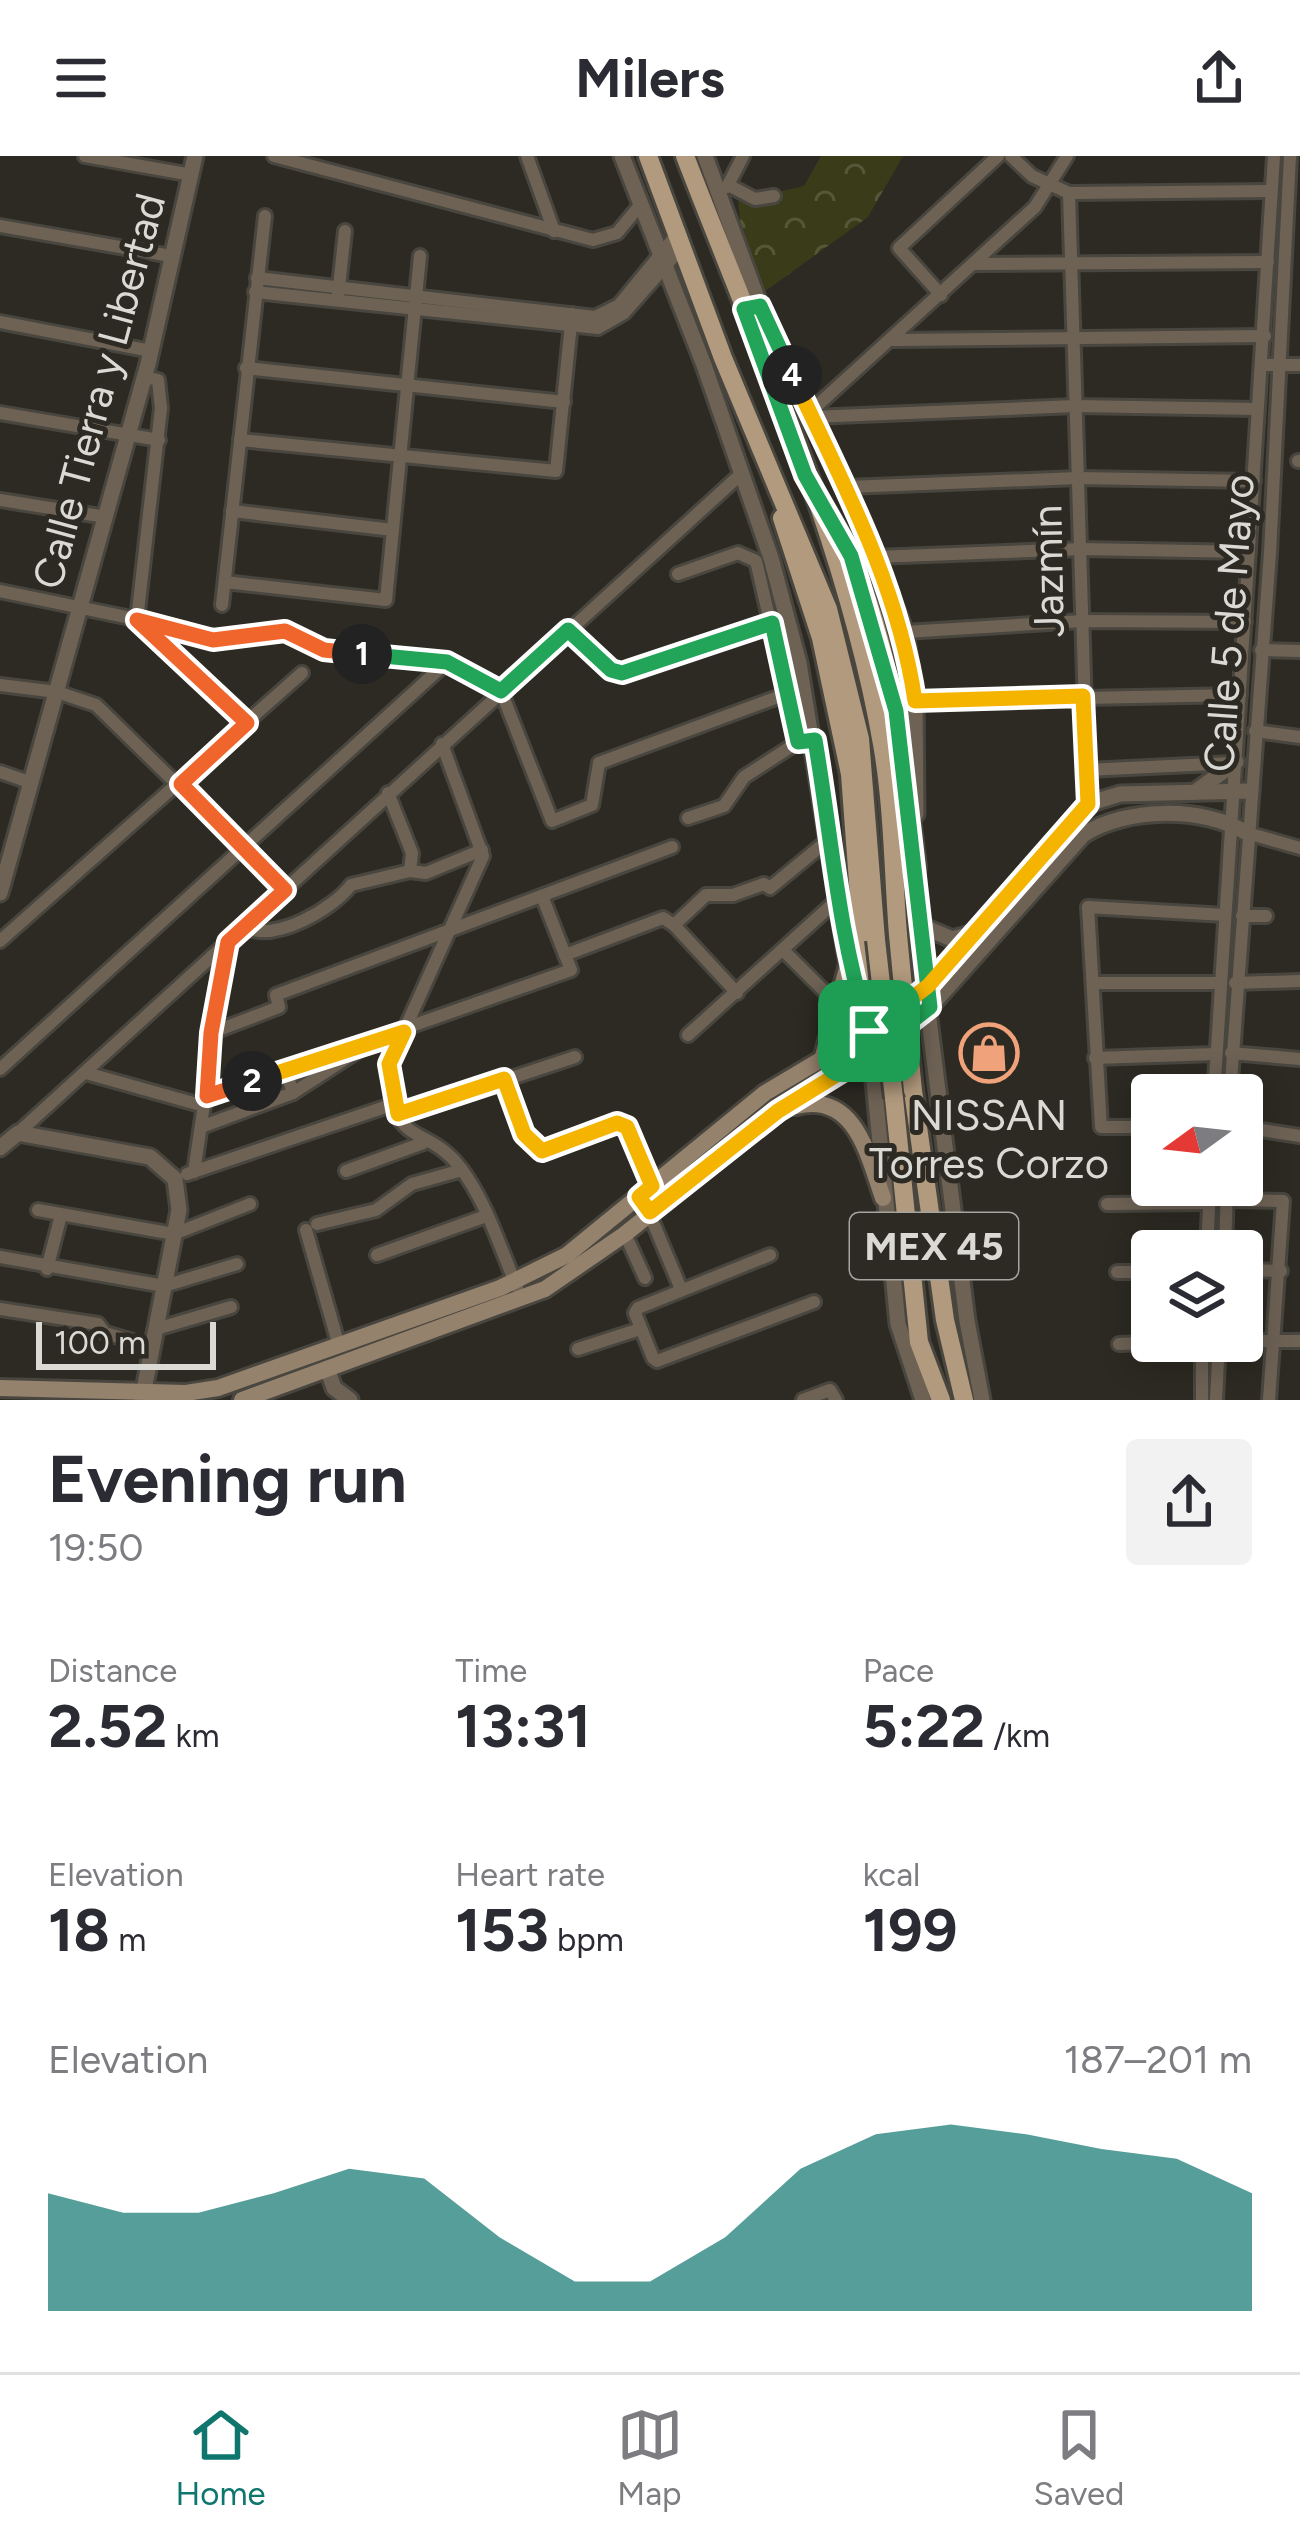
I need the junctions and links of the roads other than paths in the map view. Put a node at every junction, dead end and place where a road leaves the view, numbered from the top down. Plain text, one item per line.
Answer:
1 (85, 156) edge
2 (195, 156) edge
3 (274, 156) edge
4 (527, 156) edge
5 (622, 156) edge
6 (648, 156) edge
7 (685, 156) edge
8 (705, 156) edge
9 (743, 156) edge
10 (998, 156) edge
11 (1011, 156) edge
12 (1067, 156) edge
13 (1274, 156) edge
14 (1293, 164) edge
15 (192, 175) junction
16 (1048, 185) junction
17 (1271, 191) junction
18 (725, 192) junction
19 (1069, 193) junction
20 (775, 196) dead end
21 (641, 204) junction
22 (265, 216) dead end
23 (0, 226) edge
24 (554, 231) junction
25 (345, 232) dead end
26 (680, 239) junction
27 (664, 254) junction
28 (171, 256) junction
29 (420, 256) dead end
30 (1268, 262) junction
31 (974, 264) junction
32 (1071, 264) junction
33 (1293, 269) edge
34 (256, 285) junction
35 (338, 294) junction
36 (941, 295) junction
37 (415, 302) junction
38 (752, 308) junction
39 (572, 321) junction
40 (0, 322) edge
41 (1073, 336) junction
42 (1265, 336) junction
43 (893, 340) junction
44 (151, 351) junction
45 (1261, 365) junction
46 (1281, 365) junction
47 (1300, 365) edge
48 (246, 368) junction
49 (144, 377) junction
50 (408, 385) junction
51 (564, 402) junction
52 (1075, 406) junction
53 (1258, 409) junction
54 (0, 413) edge
55 (811, 415) junction
56 (129, 434) junction
57 (159, 440) junction
58 (240, 440) junction
59 (762, 450) junction
60 (401, 458) junction
61 (741, 474) junction
62 (805, 475) junction
63 (1078, 478) junction
64 (1254, 481) junction
65 (847, 487) junction
66 (0, 500) edge
67 (232, 511) junction
68 (106, 517) junction
69 (393, 530) junction
70 (1082, 549) junction
71 (1249, 552) junction
72 (875, 557) junction
73 (678, 574) dead end
74 (225, 583) junction
75 (0, 591) edge
76 (81, 605) junction
77 (222, 605) dead end
78 (137, 620) junction
79 (1082, 621) junction
80 (1245, 622) junction
81 (772, 623) junction
82 (568, 630) junction
83 (905, 632) junction
84 (1262, 650) junction
85 (1300, 651) edge
86 (447, 662) junction
87 (302, 673) dead end
88 (0, 685) edge
89 (501, 691) junction
90 (57, 692) junction
91 (789, 692) junction
92 (1240, 695) junction
93 (1083, 696) junction
94 (915, 701) junction
95 (247, 723) junction
96 (1255, 731) junction
97 (1300, 737) edge
98 (807, 741) junction
99 (442, 744) junction
100 (1244, 762) junction
101 (1086, 770) junction
102 (0, 772) edge
103 (32, 783) junction
104 (181, 784) junction
105 (1242, 791) junction
106 (1195, 792) junction
107 (388, 793) junction
108 (1088, 804) junction
109 (688, 818) dead end
110 (1231, 824) junction
111 (1247, 833) junction
112 (827, 841) junction
113 (672, 847) dead end
114 (247, 848) junction
115 (1300, 848) edge
116 (482, 850) junction
117 (916, 867) junction
118 (410, 871) junction
119 (285, 890) junction
120 (0, 893) edge
121 (542, 896) junction
122 (836, 901) junction
123 (1225, 915) junction
124 (1242, 916) junction
125 (1266, 916) dead end
126 (917, 924) junction
127 (674, 925) junction
128 (246, 927) junction
129 (451, 930) junction
130 (973, 934) junction
131 (0, 941) edge
132 (228, 942) junction
133 (784, 951) junction
134 (565, 955) junction
135 (848, 964) junction
136 (1300, 982) edge
137 (1093, 983) junction
138 (1228, 983) junction
139 (928, 986) junction
140 (737, 993) junction
141 (840, 1007) junction
142 (930, 1007) junction
143 (869, 1031) junction
144 (404, 1032) junction
145 (211, 1033) junction
146 (688, 1035) dead end
147 (364, 1047) junction
148 (872, 1053) junction
149 (1232, 1053) junction
150 (1216, 1054) junction
151 (575, 1057) dead end
152 (823, 1057) junction
153 (1095, 1058) junction
154 (1300, 1059) edge
155 (0, 1069) edge
156 (286, 1070) junction
157 (86, 1073) junction
158 (1215, 1074) edge
159 (1231, 1074) edge
160 (504, 1079) junction
161 (293, 1093) junction
162 (903, 1094) junction
163 (206, 1101) junction
164 (396, 1109) junction
165 (778, 1111) junction
166 (201, 1127) junction
167 (1131, 1127) edge
168 (1263, 1129) edge
169 (1299, 1132) edge
170 (18, 1133) junction
171 (423, 1143) junction
172 (0, 1148) edge
173 (462, 1170) junction
174 (346, 1171) dead end
175 (194, 1172) junction
176 (175, 1179) junction
177 (647, 1198) junction
178 (883, 1198) junction
179 (1263, 1198) edge
180 (250, 1204) dead end
181 (1107, 1204) dead end
182 (1131, 1204) edge
183 (38, 1210) dead end
184 (61, 1215) junction
185 (486, 1216) junction
186 (174, 1234) junction
187 (626, 1234) junction
188 (376, 1255) dead end
189 (770, 1255) dead end
190 (0, 1257) edge
191 (237, 1264) dead end
192 (47, 1269) junction
193 (1263, 1271) edge
194 (1281, 1271) junction
195 (1117, 1272) dead end
196 (1131, 1272) edge
197 (645, 1278) dead end
198 (164, 1286) junction
199 (681, 1288) junction
200 (519, 1290) junction
201 (814, 1303) dead end
202 (231, 1306) dead end
203 (0, 1309) edge
204 (156, 1329) junction
205 (640, 1329) junction
206 (1263, 1340) edge
207 (1272, 1340) junction
208 (1300, 1341) edge
209 (1119, 1344) dead end
210 (1131, 1344) edge
211 (339, 1346) junction
212 (153, 1347) junction
213 (578, 1349) dead end
214 (1199, 1362) edge
215 (1219, 1362) edge
216 (327, 1368) junction
217 (0, 1388) edge
218 (278, 1394) edge
219 (833, 1395) edge
220 (143, 1396) edge
221 (242, 1400) edge
222 (350, 1400) edge
223 (803, 1400) edge
224 (923, 1400) edge
225 (941, 1400) edge
226 (964, 1400) edge
227 (982, 1400) edge
228 (1202, 1400) edge
229 (1216, 1400) edge
230 (1269, 1400) edge

1 - 15 street
2 - 15 street, Calle Tierra y Libertad
3 - 24 street
4 - 24 street
5 - 21 street
6 - 26 main road, MEX 45
7 - 38 main road, MEX 45
8 - 18 street
9 - 18 street
10 - 36 street
11 - 16 street
12 - 16 street
13 - 17 street, Calle 5 de Mayo
14 - 33 street, Calle 5 de Mayo
15 - 28 street, Calle Tierra y Libertad
16 - 19 street
16 - 31 street
17 - 19 street
17 - 30 street, Calle 5 de Mayo
18 - 20 street
18 - 38 street
19 - 32 street, Jazmín
21 - 24 street
21 - 27 street
22 - 34 street
23 - 28 street
25 - 35 street
26 - 27 street
26 - 59 main road, MEX 45
27 - 39 street
27 - 61 street
28 - 44 street, Calle Tierra y Libertad
29 - 37 street
30 - 32 street
30 - 42 street, Calle 5 de Mayo
31 - 32 street
31 - 36 street
32 - 41 street, Jazmín
33 - 46 street, Calle 5 de Mayo
34 - 35 street
34 - 48 street
35 - 37 street
36 - 43 street
37 - 39 street
37 - 50 street
38 - 55 street
38 - 62 main road, MEX 45
39 - 51 street
40 - 44 street
41 - 42 street
41 - 43 street
41 - 52 street, Jazmín
42 - 45 street, Calle 5 de Mayo
43 - 55 street
44 - 49 street, Calle Tierra y Libertad
45 - 46 street
45 - 53 street, Calle 5 de Mayo
46 - 47 street
46 - 84 street, Calle 5 de Mayo
48 - 50 street
48 - 58 street
49 - 56 street, Calle Tierra y Libertad
49 - 57 street
50 - 51 street
50 - 60 street
51 - 60 street
52 - 53 street
52 - 55 street
52 - 63 street, Jazmín
53 - 64 street, Calle 5 de Mayo
54 - 56 street
55 - 65 street
56 - 57 street
56 - 68 street, Calle Tierra y Libertad
57 - 78 street
58 - 60 street
58 - 67 street
59 - 143 main road
59 - 162 main road, MEX 45, bridge
60 - 69 street
61 - 82 street
61 - 98 street
62 - 117 main road
62 - 162 main road, MEX 45, bridge
63 - 64 street
63 - 65 street
63 - 70 street, Jazmín
64 - 71 street, Calle 5 de Mayo
65 - 72 street
66 - 68 street
67 - 69 street
67 - 74 street
68 - 76 street, Calle Tierra y Libertad
69 - 74 street
70 - 71 street
70 - 72 street
70 - 79 street, Jazmín
71 - 80 street, Calle 5 de Mayo
72 - 83 street
73 - 81 street
74 - 77 street
75 - 76 street
76 - 78 street
76 - 90 street, Calle Tierra y Libertad
78 - 86 street
78 - 95 street
79 - 80 street
79 - 83 street
79 - 93 street, Jazmín
80 - 92 street, Calle 5 de Mayo
81 - 82 street
81 - 91 street
82 - 89 street
83 - 94 street
84 - 85 street
84 - 96 street, Calle 5 de Mayo
86 - 89 street
86 - 114 street
87 - 95 street
88 - 90 street
89 - 91 street
89 - 99 street
90 - 103 street, Calle Tierra y Libertad
90 - 104 street
91 - 98 street
92 - 93 street
92 - 100 street, Calle 5 de Mayo
93 - 94 street
93 - 101 street, Jazmín
94 - 117 street
95 - 104 street
96 - 97 street
96 - 100 street, Calle 5 de Mayo
98 - 109 street
98 - 112 street
99 - 107 street
99 - 116 street
100 - 101 street
100 - 105 street, Calle 5 de Mayo
100 - 106 street
101 - 108 street, Jazmín
102 - 103 street
103 - 120 street, Calle Tierra y Libertad
104 - 114 street
104 - 131 street
105 - 106 street
105 - 110 street, Calle 5 de Mayo
105 - 111 street, Calle 5 de Mayo
106 - 108 street
107 - 118 street
107 - 119 street
108 - 130 street
110 - 111 street
110 - 123 street, Calle 5 de Mayo
110 - 142 street
111 - 115 street
111 - 124 street, Calle 5 de Mayo
112 - 122 street
112 - 127 street
113 - 121 street
114 - 119 street
114 - 155 street
116 - 118 street
116 - 129 street
117 - 126 street
118 - 128 street
119 - 128 street
121 - 129 street
121 - 134 street
122 - 133 street
122 - 135 street
123 - 137 street
123 - 138 street, Calle 5 de Mayo
124 - 125 street
124 - 138 street, Calle 5 de Mayo
126 - 130 street
126 - 139 street
127 - 134 street
127 - 140 street
128 - 132 street
129 - 144 street
129 - 145 street
130 - 139 street
132 - 145 street
132 - 157 street
133 - 140 street
133 - 141 street
134 - 144 street
135 - 141 main road
135 - 143 street
136 - 138 street
137 - 138 street
137 - 153 street
138 - 149 street, Calle 5 de Mayo
138 - 150 street, Calle 5 de Mayo
139 - 142 street
139 - 143 main road
140 - 146 street
141 - 152 main road
142 - 148 main road
142 - 227 street
143 - 148 street
143 - 152 main road
144 - 147 street
144 - 164 street
145 - 163 street
147 - 156 street
147 - 161 street
148 - 165 main road
148 - 178 street
149 - 154 street
149 - 159 street, Calle 5 de Mayo
150 - 153 street
150 - 158 street, Calle 5 de Mayo
151 - 160 street
152 - 177 main road
153 - 167 street
156 - 161 street
156 - 163 street
157 - 163 street
157 - 170 street
160 - 164 street
160 - 177 street
161 - 166 street
162 - 225 main road, MEX 45
162 - 226 main road, MEX 45
163 - 166 street
164 - 171 street
164 - 175 street
165 - 177 main road
165 - 178 main road
166 - 175 street
168 - 169 street
170 - 172 street
170 - 176 street
171 - 173 street
171 - 174 street
173 - 185 street
173 - 211 street
175 - 176 street
176 - 186 street
177 - 187 main road
177 - 199 street
177 - 200 main road
178 - 224 street
179 - 194 street
180 - 186 street
181 - 182 street
183 - 184 street
184 - 186 street
184 - 192 street
185 - 188 street
185 - 200 street
186 - 198 street
187 - 197 street
187 - 200 main road
189 - 199 street
190 - 192 street
191 - 198 street
192 - 198 street
193 - 194 street
194 - 207 street
195 - 196 street
198 - 204 street
199 - 205 street
200 - 211 main road
200 - 216 main road
201 - 205 street
202 - 204 street
203 - 212 street
204 - 212 street
205 - 213 street
206 - 207 street
207 - 208 street
207 - 230 street
209 - 210 street
211 - 220 main road
212 - 220 street
214 - 228 street
215 - 229 street
216 - 218 main road
216 - 222 street
217 - 220 main road
218 - 221 main road
219 - 223 street

